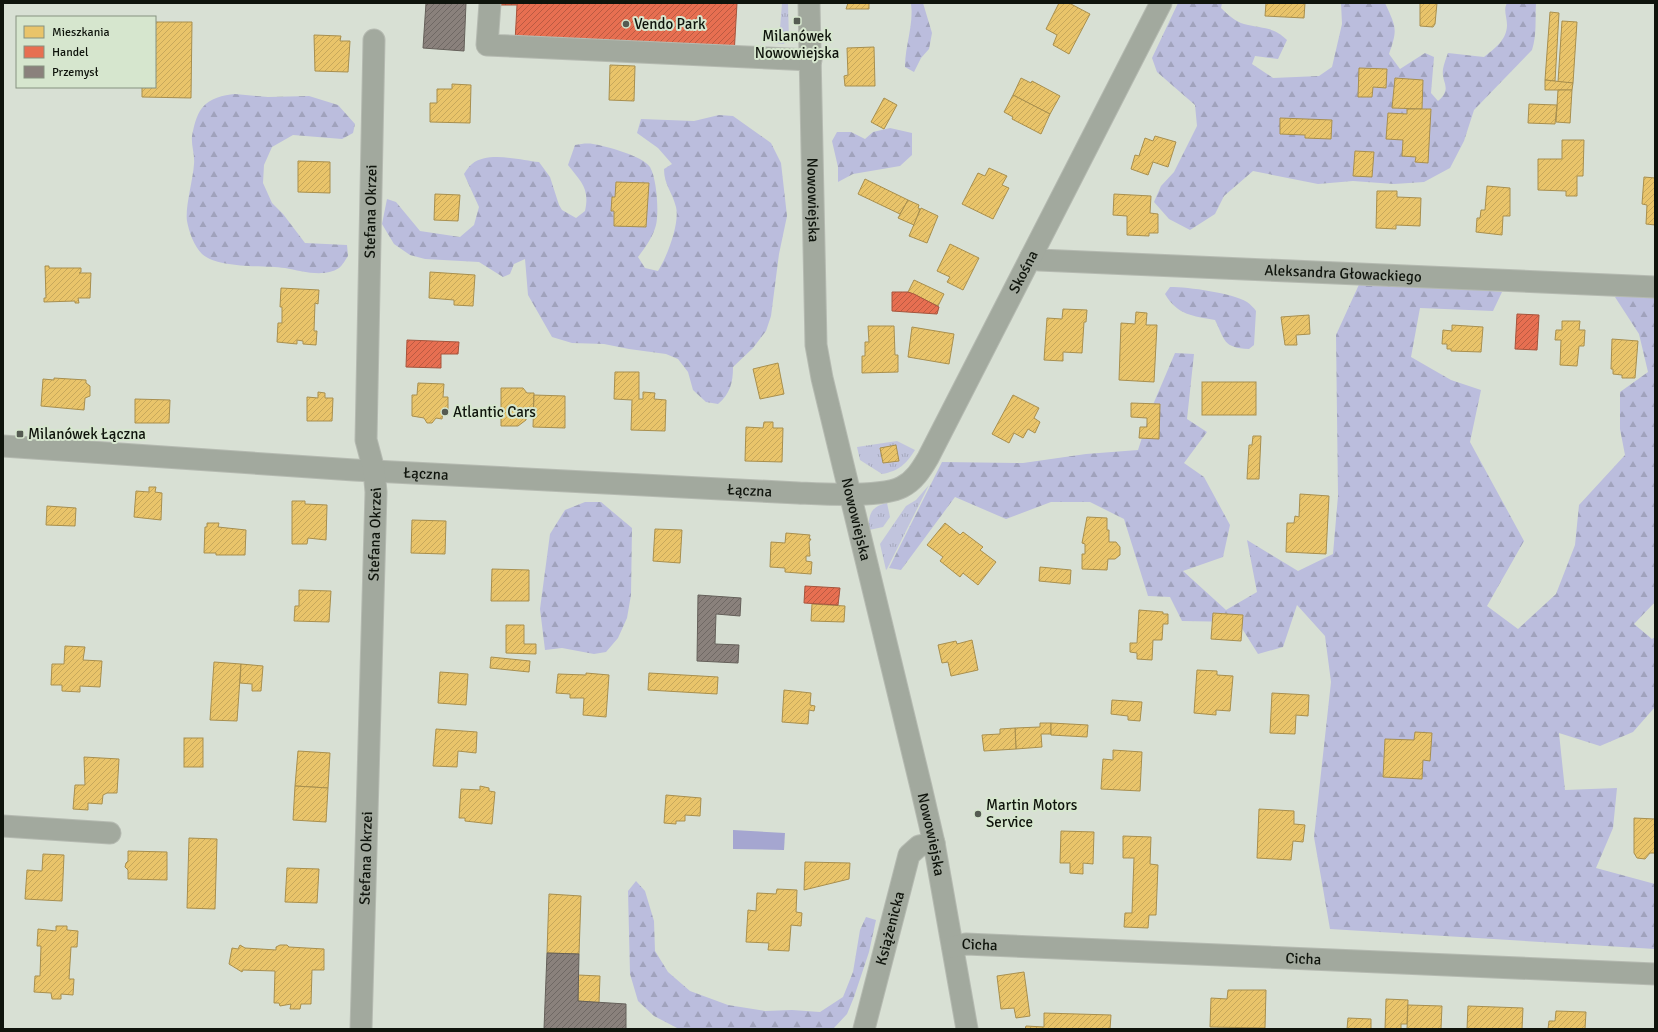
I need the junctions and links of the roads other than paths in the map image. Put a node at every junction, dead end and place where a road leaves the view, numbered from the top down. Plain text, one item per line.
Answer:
1 (490, 3) edge
2 (809, 3) edge
3 (1161, 3) edge
4 (374, 40) dead end
5 (810, 60) junction
6 (1031, 257) junction
7 (1655, 287) edge
8 (3, 446) edge
9 (374, 470) junction
10 (850, 494) junction
11 (3, 826) edge
12 (110, 833) dead end
13 (934, 843) junction
14 (953, 947) junction
15 (1655, 974) edge
16 (361, 1029) edge
17 (864, 1029) edge
18 (967, 1029) edge

1 - 5 street
2 - 5 street, Nowowiejska
3 - 6 street, Skośna
4 - 9 street, Stefana Okrzei
5 - 10 street, Nowowiejska
6 - 7 street, Aleksandra Głowackiego
6 - 10 street, Skośna
8 - 9 street, Łączna
9 - 10 street, Łączna
9 - 16 street, Stefana Okrzei
10 - 13 street, Nowowiejska
11 - 12 street
13 - 14 street, Nowowiejska
13 - 17 street, Książenicka
14 - 15 street, Cicha
14 - 18 street, Nowowiejska

